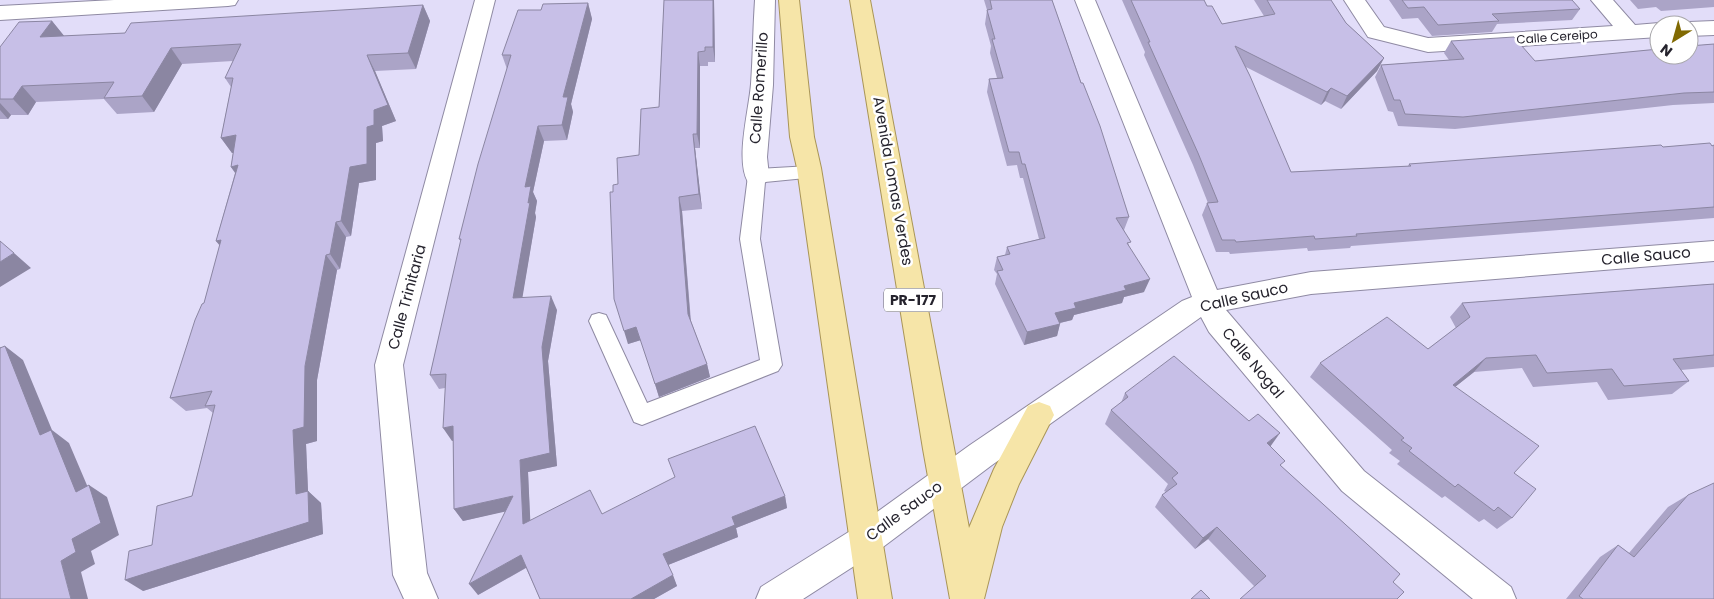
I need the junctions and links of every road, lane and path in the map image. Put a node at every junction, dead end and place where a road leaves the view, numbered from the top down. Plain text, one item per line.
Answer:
1 (228, 0) edge
2 (485, 0) edge
3 (765, 0) edge
4 (789, 0) edge
5 (860, 0) edge
6 (1085, 0) edge
7 (1354, 0) edge
8 (1601, 0) edge
9 (0, 13) edge
10 (1714, 28) edge
11 (1699, 29) edge
12 (1649, 31) edge
13 (1630, 32) junction
14 (810, 172) junction
15 (757, 176) junction
16 (1714, 250) edge
17 (1208, 303) junction
18 (599, 321) dead end
19 (1038, 415) junction
20 (944, 482) junction
21 (867, 539) junction
22 (967, 598) edge
23 (421, 599) edge
24 (773, 599) edge
25 (875, 599) edge
26 (1499, 599) edge

1 - 9 street
2 - 23 street, Calle Trinitaria
3 - 15 street, Calle Romerillo
4 - 14 main road
5 - 20 main road, Avenida Lomas Verdes / PR-177
6 - 17 street, Calle Nogal
7 - 13 street, Calle Cereipo
8 - 13 street
10 - 11 street
12 - 13 street, Calle Cereipo
14 - 15 lane
14 - 21 main road
15 - 18 lane
16 - 17 street, Calle Sauco
17 - 19 street, Calle Sauco
17 - 26 street, Calle Nogal
19 - 20 street, Calle Sauco
19 - 22 main road
20 - 21 street, Calle Sauco
20 - 22 main road, Avenida Lomas Verdes / PR-177
21 - 24 street, Calle Sauco
21 - 25 main road

